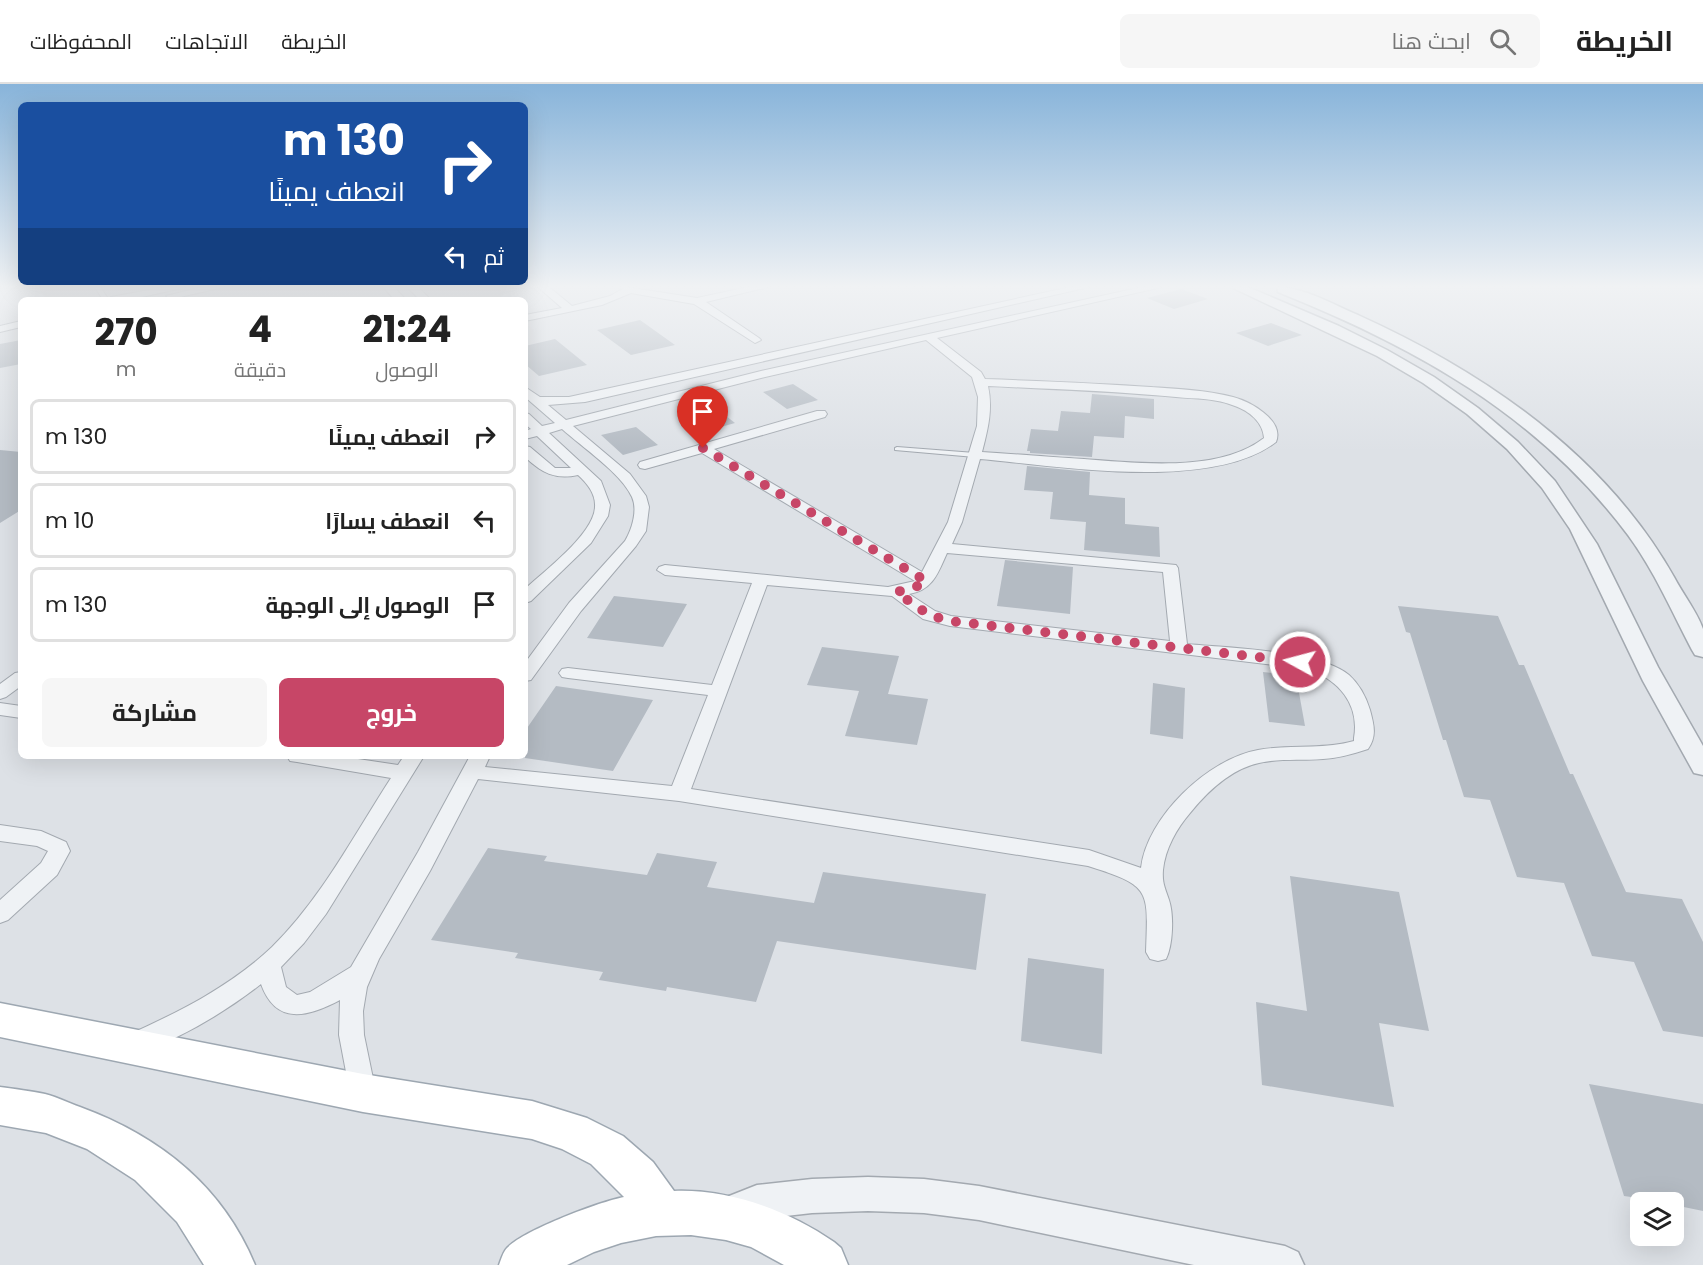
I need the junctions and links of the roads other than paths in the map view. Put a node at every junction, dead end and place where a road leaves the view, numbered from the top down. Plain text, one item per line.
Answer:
1 (835, 342) edge
2 (907, 342) edge
3 (936, 342) edge
4 (1361, 342) edge
5 (1405, 342) edge
6 (981, 382) junction
7 (531, 396) edge
8 (568, 401) junction
9 (821, 414) dead end
10 (587, 418) junction
11 (528, 420) edge
12 (564, 424) junction
13 (540, 431) junction
14 (528, 434) edge
15 (703, 448) junction
16 (897, 449) dead end
17 (528, 453) edge
18 (975, 455) junction
19 (645, 465) dead end
20 (582, 470) junction
21 (942, 548) junction
22 (665, 570) dead end
23 (761, 580) junction
24 (926, 581) junction
25 (896, 592) junction
26 (528, 595) edge
27 (1179, 648) junction
28 (1703, 650) edge
29 (528, 672) edge
30 (568, 673) dead end
31 (18, 679) edge
32 (718, 692) junction
33 (0, 693) edge
34 (0, 709) edge
35 (18, 712) edge
36 (339, 759) edge
37 (409, 764) edge
38 (476, 764) edge
39 (1703, 767) edge
40 (678, 794) junction
41 (0, 833) edge
42 (1151, 886) junction
43 (0, 914) edge
44 (1158, 952) dead end
45 (269, 964) junction
46 (359, 974) junction
47 (0, 1020) edge
48 (130, 1046) junction
49 (363, 1094) junction
50 (0, 1106) edge
51 (661, 1212) junction
52 (726, 1216) junction
53 (231, 1265) edge
54 (523, 1265) edge
55 (824, 1265) edge
56 (1285, 1265) edge

1 - 8 street
2 - 10 street
3 - 6 street
4 - 39 street
5 - 28 street
6 - 18 street
6 - 18 street
7 - 8 street
7 - 12 street
8 - 10 street
9 - 15 street
10 - 12 street
11 - 13 street
12 - 13 street
12 - 29 street
13 - 14 street
13 - 20 street
15 - 19 street
15 - 24 street
16 - 18 lane
17 - 20 street
18 - 21 street
20 - 26 street
21 - 24 street
21 - 27 street
22 - 23 street
23 - 25 street
23 - 32 street
24 - 25 street
25 - 27 street
27 - 42 street
30 - 32 street
31 - 33 street
32 - 40 street
34 - 35 street
36 - 37 street
37 - 45 street
38 - 40 street
38 - 46 street
40 - 42 street
41 - 43 street
42 - 44 street
45 - 46 street
45 - 48 street
46 - 49 street
47 - 48 main road
48 - 49 main road
49 - 51 main road
50 - 53 main road
51 - 52 main road
51 - 54 main road
52 - 55 main road
52 - 56 street

